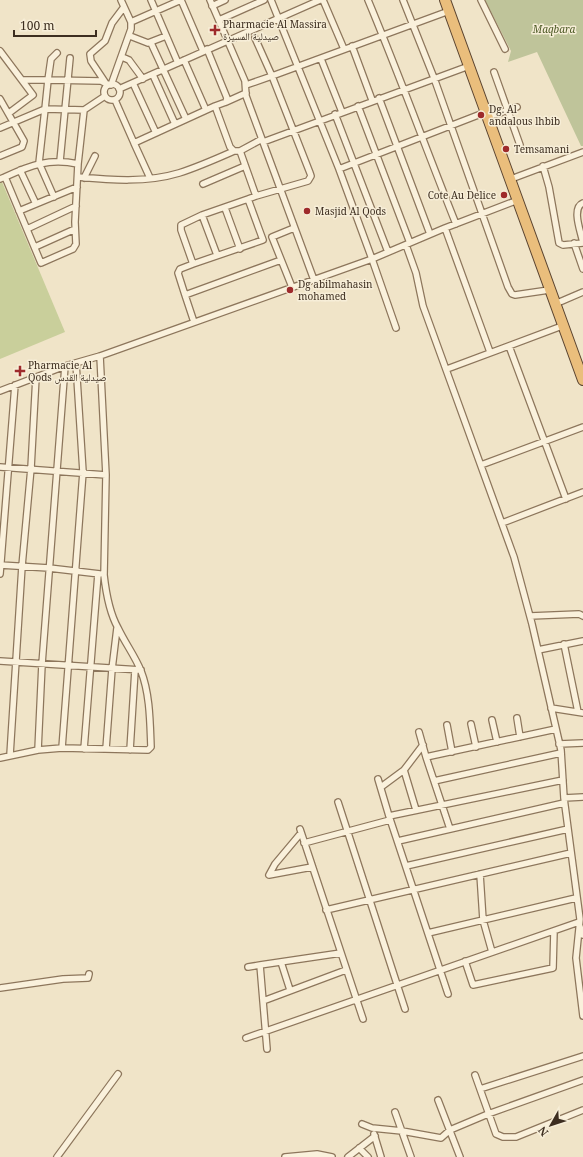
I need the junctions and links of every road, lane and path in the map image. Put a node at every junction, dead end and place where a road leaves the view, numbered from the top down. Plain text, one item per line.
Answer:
1 (121, 0) edge
2 (151, 0) edge
3 (181, 0) edge
4 (225, 0) edge
5 (264, 0) edge
6 (271, 0) edge
7 (320, 0) edge
8 (368, 0) edge
9 (403, 0) edge
10 (445, 0) edge
11 (481, 0) edge
12 (211, 3) edge
13 (124, 7) junction
14 (449, 11) junction
15 (156, 12) junction
16 (279, 19) junction
17 (219, 20) junction
18 (130, 22) junction
19 (412, 24) junction
20 (383, 35) junction
21 (130, 36) junction
22 (166, 36) junction
23 (255, 38) dead end
24 (227, 40) junction
25 (151, 43) junction
26 (352, 46) junction
27 (344, 49) junction
28 (505, 49) dead end
29 (205, 50) junction
30 (0, 51) edge
31 (57, 53) dead end
32 (122, 57) junction
33 (70, 58) dead end
34 (321, 59) junction
35 (184, 60) junction
36 (178, 63) junction
37 (469, 66) junction
38 (299, 67) junction
39 (163, 69) junction
40 (494, 72) dead end
41 (153, 75) junction
42 (272, 76) junction
43 (434, 78) junction
44 (68, 79) junction
45 (144, 79) junction
46 (22, 80) junction
47 (48, 80) junction
48 (133, 83) junction
49 (108, 84) junction
50 (246, 84) junction
51 (405, 88) junction
52 (119, 89) junction
53 (246, 93) junction
54 (105, 96) junction
55 (379, 98) junction
56 (116, 100) junction
57 (372, 100) junction
58 (1, 101) edge
59 (226, 102) junction
60 (215, 106) junction
61 (358, 106) junction
62 (517, 107) dead end
63 (46, 109) junction
64 (65, 110) junction
65 (84, 110) junction
66 (206, 110) junction
67 (508, 110) junction
68 (342, 112) junction
69 (9, 113) junction
70 (336, 114) junction
71 (487, 115) junction
72 (186, 119) junction
73 (320, 120) junction
74 (14, 122) junction
75 (175, 124) junction
76 (450, 125) junction
77 (0, 128) edge
78 (293, 130) junction
79 (156, 133) junction
80 (421, 136) junction
81 (263, 141) junction
82 (134, 143) junction
83 (397, 145) junction
84 (520, 145) dead end
85 (237, 151) junction
86 (583, 152) edge
87 (375, 154) junction
88 (0, 156) edge
89 (95, 156) dead end
90 (60, 161) junction
91 (39, 163) junction
92 (353, 163) junction
93 (78, 164) junction
94 (245, 166) junction
95 (544, 166) junction
96 (339, 169) junction
97 (20, 170) junction
98 (78, 177) junction
99 (2, 178) edge
100 (84, 178) junction
101 (150, 178) junction
102 (511, 179) junction
103 (203, 184) dead end
104 (77, 186) junction
105 (280, 189) junction
106 (256, 196) junction
107 (54, 197) junction
108 (248, 199) junction
109 (518, 200) junction
110 (583, 202) edge
111 (36, 204) junction
112 (76, 206) junction
113 (225, 208) junction
114 (19, 212) junction
115 (202, 215) junction
116 (481, 215) junction
117 (456, 224) junction
118 (294, 228) junction
119 (445, 228) junction
120 (27, 229) junction
121 (76, 229) junction
122 (430, 234) junction
123 (272, 237) junction
124 (263, 240) junction
125 (583, 243) edge
126 (408, 244) junction
127 (574, 244) junction
128 (35, 247) junction
129 (240, 249) junction
130 (388, 252) junction
131 (217, 256) junction
132 (372, 259) junction
133 (281, 260) junction
134 (193, 264) junction
135 (583, 269) edge
136 (314, 280) junction
137 (292, 287) junction
138 (549, 290) junction
139 (583, 292) edge
140 (185, 295) junction
141 (554, 304) junction
142 (194, 322) junction
143 (562, 326) junction
144 (396, 328) dead end
145 (509, 346) junction
146 (490, 352) junction
147 (100, 356) junction
148 (580, 361) edge
149 (76, 363) junction
150 (64, 366) junction
151 (447, 369) junction
152 (36, 377) junction
153 (583, 380) edge
154 (15, 385) junction
155 (0, 391) edge
156 (583, 427) edge
157 (546, 441) junction
158 (481, 466) junction
159 (0, 467) edge
160 (9, 467) junction
161 (31, 468) junction
162 (58, 470) junction
163 (83, 472) junction
164 (106, 475) junction
165 (583, 492) edge
166 (566, 499) junction
167 (502, 523) junction
168 (0, 565) edge
169 (22, 566) junction
170 (49, 568) junction
171 (74, 571) junction
172 (0, 574) edge
173 (101, 574) junction
174 (530, 616) junction
175 (583, 616) edge
176 (118, 628) junction
177 (583, 641) edge
178 (564, 644) junction
179 (538, 650) junction
180 (0, 660) edge
181 (16, 662) junction
182 (42, 664) junction
183 (68, 665) junction
184 (90, 668) junction
185 (112, 669) junction
186 (138, 670) junction
187 (551, 708) junction
188 (580, 713) edge
189 (517, 718) dead end
190 (492, 720) dead end
191 (471, 724) dead end
192 (446, 725) dead end
193 (556, 729) junction
194 (419, 732) dead end
195 (520, 737) junction
196 (497, 742) junction
197 (583, 743) edge
198 (559, 744) junction
199 (423, 745) junction
200 (476, 747) junction
201 (62, 748) junction
202 (84, 749) junction
203 (106, 749) junction
204 (38, 750) junction
205 (130, 750) junction
206 (452, 752) junction
207 (561, 753) junction
208 (10, 755) junction
209 (426, 757) junction
210 (0, 758) edge
211 (404, 770) junction
212 (378, 779) dead end
213 (563, 780) junction
214 (434, 781) junction
215 (380, 787) junction
216 (583, 797) edge
217 (564, 800) junction
218 (338, 802) dead end
219 (442, 805) junction
220 (416, 810) junction
221 (390, 818) junction
222 (450, 829) junction
223 (568, 829) junction
224 (347, 831) junction
225 (398, 841) junction
226 (304, 843) junction
227 (571, 853) junction
228 (312, 866) junction
229 (406, 866) junction
230 (480, 874) junction
231 (414, 890) junction
232 (576, 898) junction
233 (370, 900) junction
234 (326, 910) junction
235 (483, 920) junction
236 (580, 921) edge
237 (554, 931) junction
238 (428, 933) junction
239 (583, 934) edge
240 (492, 952) junction
241 (341, 954) junction
242 (465, 961) junction
243 (281, 962) junction
244 (260, 965) junction
245 (248, 967) dead end
246 (346, 970) junction
247 (440, 970) junction
248 (89, 974) dead end
249 (397, 985) junction
250 (581, 985) edge
251 (0, 988) edge
252 (290, 990) junction
253 (448, 994) dead end
254 (356, 999) junction
255 (263, 1000) junction
256 (405, 1009) dead end
257 (582, 1011) edge
258 (363, 1019) dead end
259 (265, 1031) junction
260 (246, 1038) dead end
261 (267, 1049) dead end
262 (583, 1056) edge
263 (118, 1074) dead end
264 (475, 1075) dead end
265 (583, 1080) edge
266 (480, 1090) junction
267 (438, 1100) dead end
268 (583, 1110) edge
269 (395, 1112) dead end
270 (488, 1114) junction
271 (362, 1124) dead end
272 (372, 1128) junction
273 (450, 1130) junction
274 (402, 1131) junction
275 (375, 1136) junction
276 (359, 1148) junction
277 (57, 1157) edge
278 (284, 1157) edge
279 (332, 1157) edge
280 (348, 1157) edge
281 (368, 1157) edge
282 (381, 1157) edge
283 (411, 1157) edge
284 (460, 1157) edge

1 - 13 street
2 - 15 street
3 - 15 street
3 - 29 street
4 - 12 street
5 - 17 street
6 - 16 street
7 - 16 street
7 - 27 street
8 - 20 street
9 - 19 street
10 - 14 highway
11 - 28 street
12 - 17 street
13 - 18 street
13 - 49 street
14 - 19 street
14 - 37 highway
15 - 18 street
15 - 22 street
16 - 24 street
16 - 38 street
17 - 24 street
18 - 21 street
19 - 20 street
19 - 43 street
20 - 26 street
20 - 51 street
21 - 25 street
21 - 32 street
22 - 25 street
22 - 36 street
23 - 42 street
24 - 29 street
24 - 50 street
25 - 39 street
26 - 27 street
26 - 57 street
27 - 34 street
29 - 35 street
29 - 59 street
30 - 46 street
31 - 47 street
32 - 45 street
32 - 49 street
33 - 44 street
34 - 38 street
34 - 68 street
35 - 36 street
35 - 66 street
36 - 39 street
37 - 43 street
37 - 71 highway
38 - 42 street
38 - 73 street
39 - 41 street
39 - 72 street
40 - 67 street
41 - 45 street
41 - 75 street
42 - 50 street
42 - 78 street
43 - 51 street
43 - 76 street
44 - 47 street
44 - 49 street
44 - 64 street
45 - 48 street
46 - 47 street
46 - 69 street
47 - 63 street
48 - 52 street
48 - 79 street
49 - 52 street
49 - 54 street
50 - 53 street
51 - 55 street
51 - 80 street
52 - 56 street
53 - 59 street
53 - 81 street
54 - 56 street
54 - 65 street
55 - 57 street
55 - 83 street
56 - 82 street
57 - 61 street
58 - 69 street
59 - 60 street
60 - 66 street
60 - 85 street
61 - 68 street
61 - 87 street
62 - 67 street
63 - 64 street
63 - 74 street
63 - 91 street
64 - 65 street
64 - 90 street
65 - 93 street
66 - 72 street
67 - 71 street
67 - 84 street
68 - 70 street
69 - 74 street
70 - 73 street
70 - 92 street
71 - 76 street
71 - 102 highway
72 - 75 street
73 - 78 street
73 - 96 street
74 - 77 street
74 - 88 street
75 - 79 street
76 - 80 street
76 - 116 street
78 - 81 street
78 - 105 street
79 - 82 street
80 - 83 street
80 - 117 street
81 - 85 street
81 - 105 street
82 - 101 street
83 - 87 street
83 - 122 street
85 - 94 street
85 - 101 street
86 - 95 street
87 - 92 street
87 - 126 street
89 - 100 street
90 - 91 street
90 - 93 street
91 - 97 street
91 - 107 street
92 - 96 street
92 - 130 street
93 - 98 street
94 - 103 street
94 - 106 street
95 - 102 street
95 - 127 street
96 - 132 street
97 - 99 street
97 - 111 street
98 - 100 street
98 - 104 street
99 - 114 street
100 - 101 street
102 - 109 highway
104 - 107 street
104 - 112 street
105 - 106 street
105 - 118 street
106 - 108 street
107 - 111 street
108 - 113 street
108 - 124 street
109 - 116 street
109 - 138 highway
110 - 125 street
111 - 114 street
112 - 120 street
112 - 121 street
113 - 115 street
113 - 129 street
114 - 120 street
115 - 131 street
115 - 134 street
116 - 117 street
116 - 138 street
117 - 119 street
118 - 123 street
118 - 136 street
119 - 122 street
119 - 146 street
120 - 128 street
121 - 128 street
121 - 128 street
122 - 126 street
123 - 124 street
123 - 133 street
124 - 129 street
125 - 127 street
126 - 130 street
126 - 151 street
127 - 135 street
129 - 131 street
130 - 132 street
131 - 134 street
132 - 136 street
132 - 144 street
133 - 137 street
133 - 140 street
134 - 140 street
136 - 137 street
137 - 142 street
138 - 141 highway
139 - 141 street
140 - 142 street
141 - 143 highway
142 - 147 street
143 - 145 street
143 - 148 highway
145 - 146 street
145 - 157 street
146 - 151 street
147 - 149 street
147 - 164 street
148 - 153 highway
149 - 150 street
149 - 163 street
150 - 152 street
150 - 162 street
151 - 158 street
152 - 154 street
152 - 161 street
154 - 155 street
154 - 160 street
156 - 157 street
157 - 158 street
157 - 166 street
158 - 167 street
159 - 160 street
160 - 161 street
160 - 168 street
161 - 162 street
161 - 169 street
162 - 163 street
162 - 170 street
163 - 164 street
163 - 171 street
164 - 173 street
165 - 166 street
166 - 167 street
167 - 174 street
168 - 169 street
168 - 172 street
169 - 170 street
169 - 181 street
170 - 171 street
170 - 182 street
171 - 173 street
171 - 183 street
173 - 176 street
173 - 184 street
174 - 175 street
174 - 179 street
176 - 185 street
176 - 186 street
177 - 178 street
178 - 179 street
178 - 188 street
179 - 187 street
180 - 181 street
181 - 182 street
181 - 208 street
182 - 183 street
182 - 204 street
183 - 184 street
183 - 201 street
184 - 185 street
184 - 202 street
185 - 186 street
185 - 203 street
186 - 205 street
186 - 205 street
187 - 188 street
187 - 193 street
189 - 195 street
190 - 196 street
191 - 200 street
192 - 206 street
193 - 195 street
193 - 198 street
194 - 199 street
195 - 196 street
196 - 200 street
197 - 198 street
198 - 207 street
199 - 209 street
199 - 211 street
200 - 206 street
201 - 202 street
201 - 204 street
202 - 203 street
203 - 205 street
204 - 208 street
206 - 209 street
207 - 213 street
207 - 214 street
208 - 210 street
209 - 214 street
211 - 215 street
211 - 220 street
212 - 215 street
213 - 217 street
213 - 219 street
214 - 219 street
215 - 221 street
216 - 217 street
217 - 222 street
217 - 223 street
218 - 224 street
219 - 220 street
219 - 222 street
220 - 221 street
221 - 224 street
221 - 225 street
222 - 225 street
223 - 227 street
223 - 229 street
224 - 226 street
224 - 233 street
225 - 229 street
226 - 228 street
226 - 228 street
227 - 230 street
227 - 232 street
228 - 234 street
229 - 231 street
230 - 231 street
230 - 235 street
231 - 233 street
231 - 238 street
232 - 235 street
232 - 236 street
233 - 234 street
233 - 249 street
234 - 241 street
235 - 238 street
235 - 240 street
236 - 237 street
236 - 239 street
236 - 250 street
237 - 240 street
237 - 242 street
238 - 247 street
240 - 242 street
241 - 243 street
241 - 246 street
242 - 247 street
243 - 244 street
243 - 252 street
244 - 245 street
244 - 255 street
246 - 252 street
246 - 254 street
247 - 249 street
247 - 253 street
248 - 251 street
249 - 254 street
249 - 256 street
250 - 257 street
252 - 255 street
254 - 258 street
254 - 259 street
255 - 259 street
259 - 260 street
259 - 261 street
262 - 266 street
263 - 277 street
264 - 266 street
265 - 270 street
266 - 270 street
267 - 273 street
268 - 270 street
269 - 274 street
270 - 273 street
271 - 272 street
272 - 274 street
272 - 275 street
273 - 274 street
273 - 284 street
274 - 283 street
275 - 276 street
275 - 282 street
276 - 280 street
276 - 281 street
278 - 279 street

